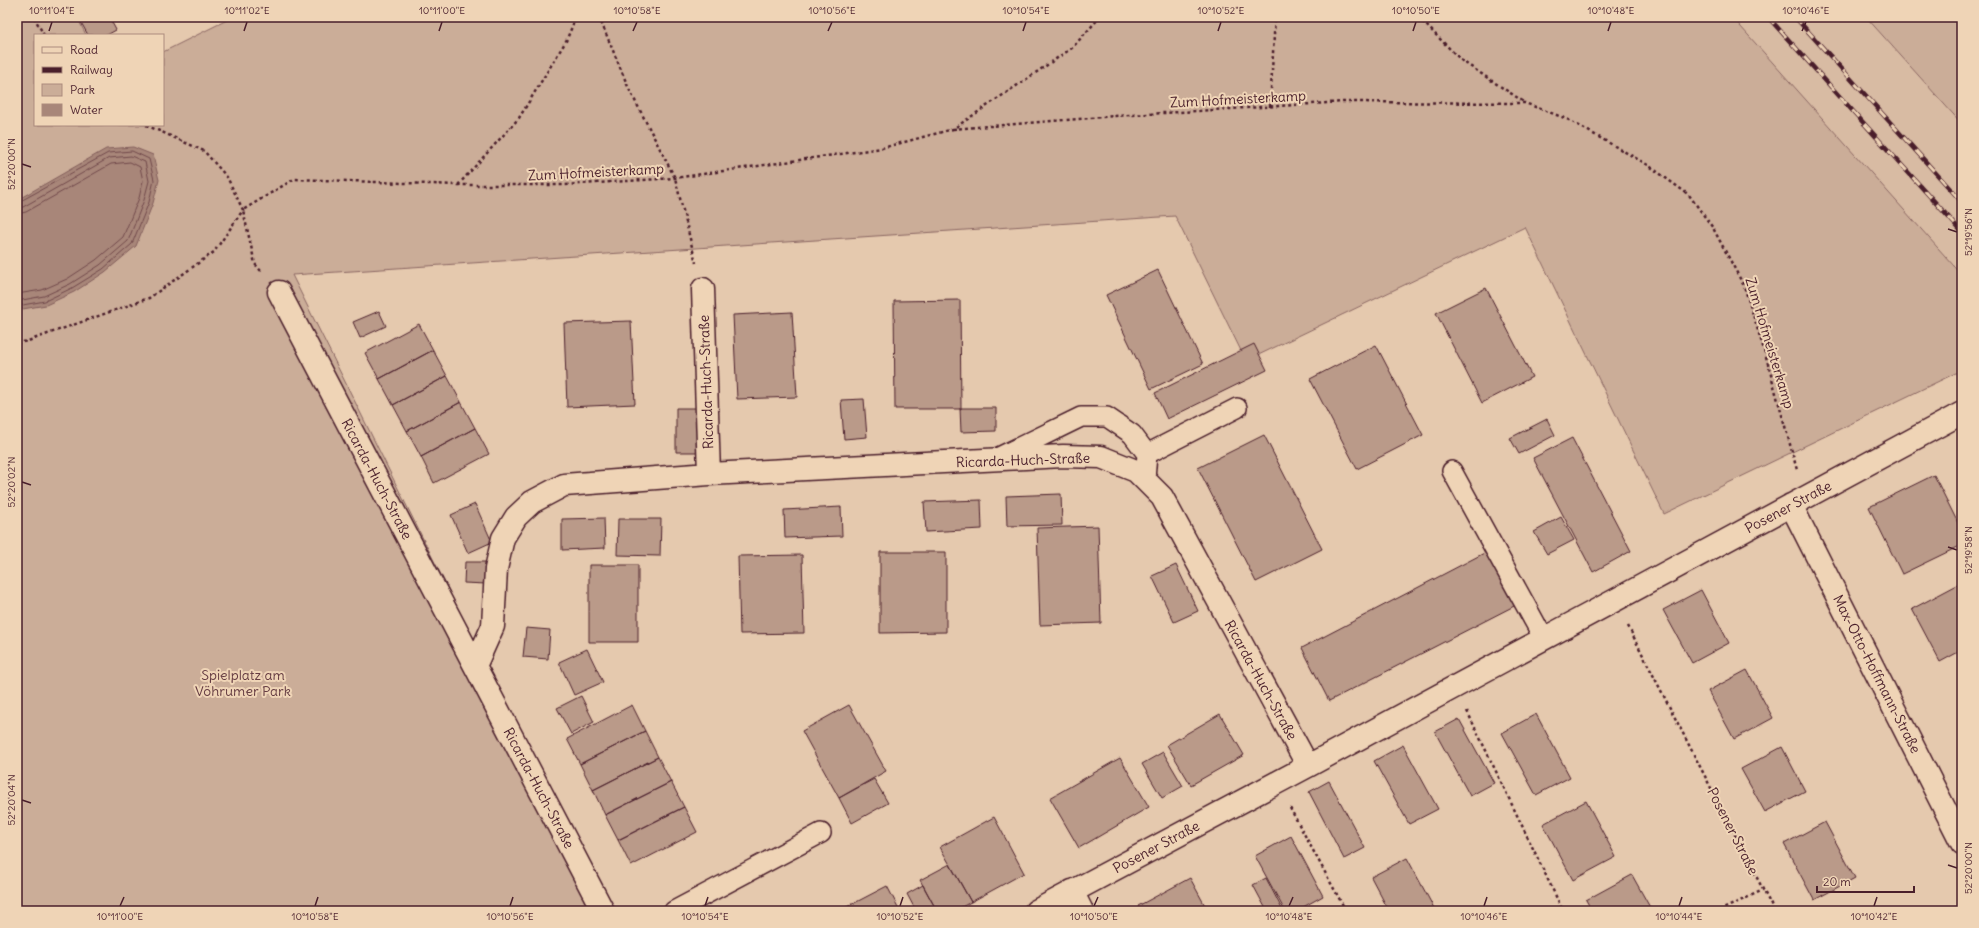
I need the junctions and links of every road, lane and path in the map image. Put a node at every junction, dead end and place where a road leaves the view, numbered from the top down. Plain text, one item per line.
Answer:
1 (34, 17) edge
2 (576, 17) edge
3 (599, 17) edge
4 (1100, 17) edge
5 (1275, 17) edge
6 (1418, 17) edge
7 (43, 34) edge
8 (1525, 103) junction
9 (1270, 107) junction
10 (148, 126) edge
11 (953, 129) junction
12 (675, 178) junction
13 (458, 185) junction
14 (243, 210) junction
15 (703, 289) joint
16 (279, 292) joint
17 (17, 343) edge
18 (1237, 408) dead end
19 (1962, 413) edge
20 (1147, 454) junction
21 (991, 460) junction
22 (1452, 471) dead end
23 (709, 474) junction
24 (1145, 480) junction
25 (1791, 505) junction
26 (1615, 601) junction
27 (1544, 639) junction
28 (475, 666) junction
29 (1455, 687) junction
30 (1308, 766) junction
31 (1276, 783) junction
32 (821, 833) dead end
33 (1962, 843) edge
34 (1763, 890) junction
35 (1072, 891) junction
36 (603, 911) edge
37 (674, 911) edge
38 (1036, 911) edge
39 (1082, 911) edge
40 (1346, 911) edge
41 (1563, 911) edge
42 (1719, 911) edge
43 (1774, 911) edge

1 - 7 path
2 - 13 path
3 - 12 path
4 - 11 path, Zum Hofmeisterkamp
5 - 9 path
6 - 8 path, Zum Hofmeisterkamp
8 - 9 path, Zum Hofmeisterkamp
8 - 25 path, Zum Hofmeisterkamp
9 - 11 path, Zum Hofmeisterkamp
10 - 14 path
11 - 12 path, Zum Hofmeisterkamp
12 - 13 path, Zum Hofmeisterkamp
12 - 15 path
13 - 14 path, Zum Hofmeisterkamp
14 - 16 path
14 - 17 path
15 - 23 street, Ricarda-Huch-Straße
16 - 28 street, Ricarda-Huch-Straße
18 - 20 lane
19 - 25 street, Posener Straße
20 - 21 lane
20 - 24 lane
21 - 23 street, Ricarda-Huch-Straße
21 - 24 street, Ricarda-Huch-Straße
22 - 27 lane
23 - 28 street, Ricarda-Huch-Straße
24 - 30 street, Ricarda-Huch-Straße
25 - 26 street, Posener Straße
25 - 33 street, Max-Otto-Hoffmann-Straße
26 - 27 street, Posener Straße
26 - 34 path, Posener Straße
27 - 29 street, Posener Straße
28 - 36 street, Ricarda-Huch-Straße
29 - 30 street, Posener Straße
29 - 41 path
30 - 31 street, Posener Straße
31 - 35 street, Posener Straße
31 - 40 path
32 - 37 lane
34 - 42 path
34 - 43 path, Posener Straße
35 - 38 street, Posener Straße
35 - 39 street

